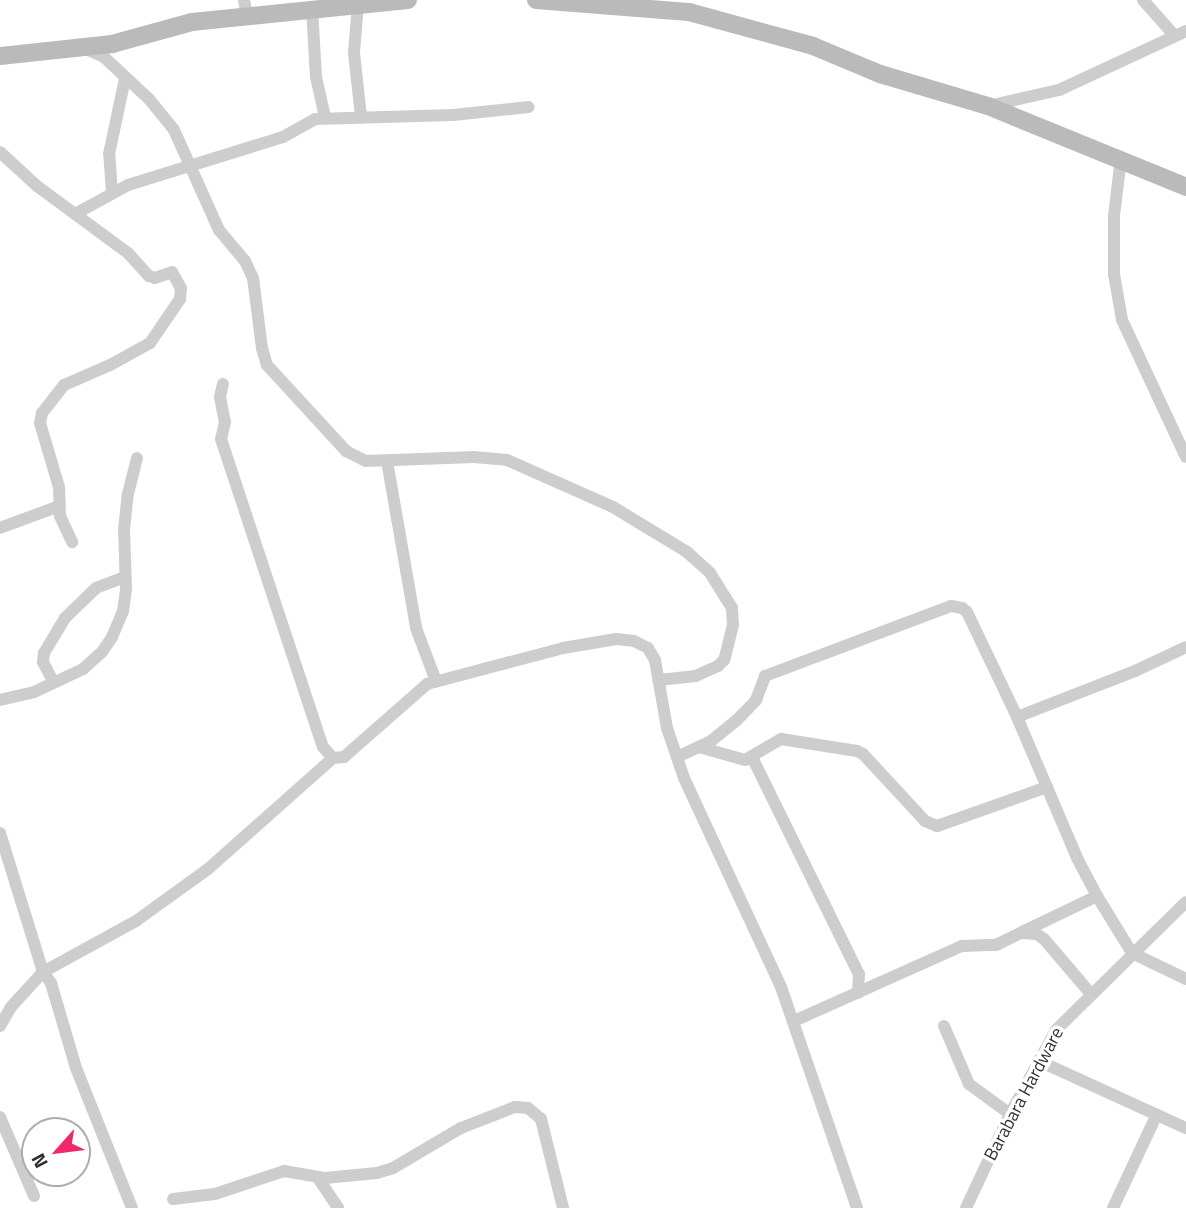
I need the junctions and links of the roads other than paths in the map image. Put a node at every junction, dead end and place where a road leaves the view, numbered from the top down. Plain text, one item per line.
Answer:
1 (408, 0) edge
2 (536, 0) edge
3 (555, 0) edge
4 (1143, 0) edge
5 (358, 4) junction
6 (322, 5) edge
7 (691, 6) edge
8 (245, 8) edge
9 (1181, 33) edge
10 (86, 49) junction
11 (0, 56) edge
12 (125, 79) junction
13 (988, 106) junction
14 (529, 107) dead end
15 (361, 116) junction
16 (325, 117) junction
17 (0, 152) edge
18 (1121, 158) junction
19 (191, 167) junction
20 (1186, 187) edge
21 (112, 193) junction
22 (75, 214) junction
23 (223, 384) dead end
24 (137, 457) dead end
25 (1186, 457) edge
26 (387, 461) junction
27 (59, 506) junction
28 (0, 528) edge
29 (72, 542) dead end
30 (125, 577) junction
31 (1186, 647) edge
32 (658, 680) junction
33 (53, 681) junction
34 (436, 681) junction
35 (0, 700) edge
36 (1017, 717) junction
37 (699, 747) junction
38 (677, 757) junction
39 (752, 757) junction
40 (333, 758) junction
41 (1047, 787) junction
42 (0, 833) edge
43 (1097, 896) junction
44 (1186, 902) edge
45 (1021, 933) junction
46 (1132, 953) junction
47 (43, 972) junction
48 (1186, 979) edge
49 (858, 993) junction
50 (1091, 994) junction
51 (794, 1021) junction
52 (0, 1026) edge
53 (944, 1026) dead end
54 (1039, 1061) junction
55 (1010, 1114) junction
56 (1156, 1116) junction
57 (0, 1117) edge
58 (1186, 1128) edge
59 (318, 1178) junction
60 (34, 1196) dead end
61 (173, 1199) dead end
62 (132, 1208) edge
63 (338, 1208) edge
64 (563, 1208) edge
65 (857, 1208) edge
66 (966, 1208) edge
67 (1113, 1208) edge

1 - 5 street
2 - 3 street
3 - 7 street
4 - 9 street
5 - 6 street
5 - 15 street
6 - 8 street
6 - 16 street
7 - 13 street
8 - 10 street
9 - 13 street
10 - 11 street
10 - 12 street
12 - 19 street
12 - 21 street
13 - 18 street
14 - 15 street
15 - 16 street
16 - 19 street
17 - 22 street
18 - 20 street
18 - 25 street
19 - 21 street
19 - 26 street
21 - 22 street
22 - 27 street
23 - 40 street
24 - 30 street
26 - 32 street
26 - 34 street
27 - 28 street
27 - 29 street
30 - 33 street
30 - 33 street
31 - 36 street
32 - 34 street
32 - 38 street
33 - 35 street
34 - 40 street
36 - 37 street
36 - 41 street
37 - 38 street
37 - 39 street
38 - 51 street
39 - 41 street
39 - 49 street
40 - 47 street
41 - 43 street
42 - 47 street
43 - 45 street
43 - 46 street
44 - 46 street, Barabara Hardware
45 - 49 street
45 - 50 street
46 - 48 street
46 - 50 street, Barabara Hardware
47 - 52 street
47 - 62 street
49 - 51 street
50 - 54 street, Barabara Hardware
51 - 65 street
53 - 55 street
54 - 55 street, Barabara Hardware
54 - 56 street
55 - 66 street, Barabara Hardware
56 - 58 street
56 - 67 street
57 - 60 street
59 - 61 street
59 - 63 street
59 - 64 street

